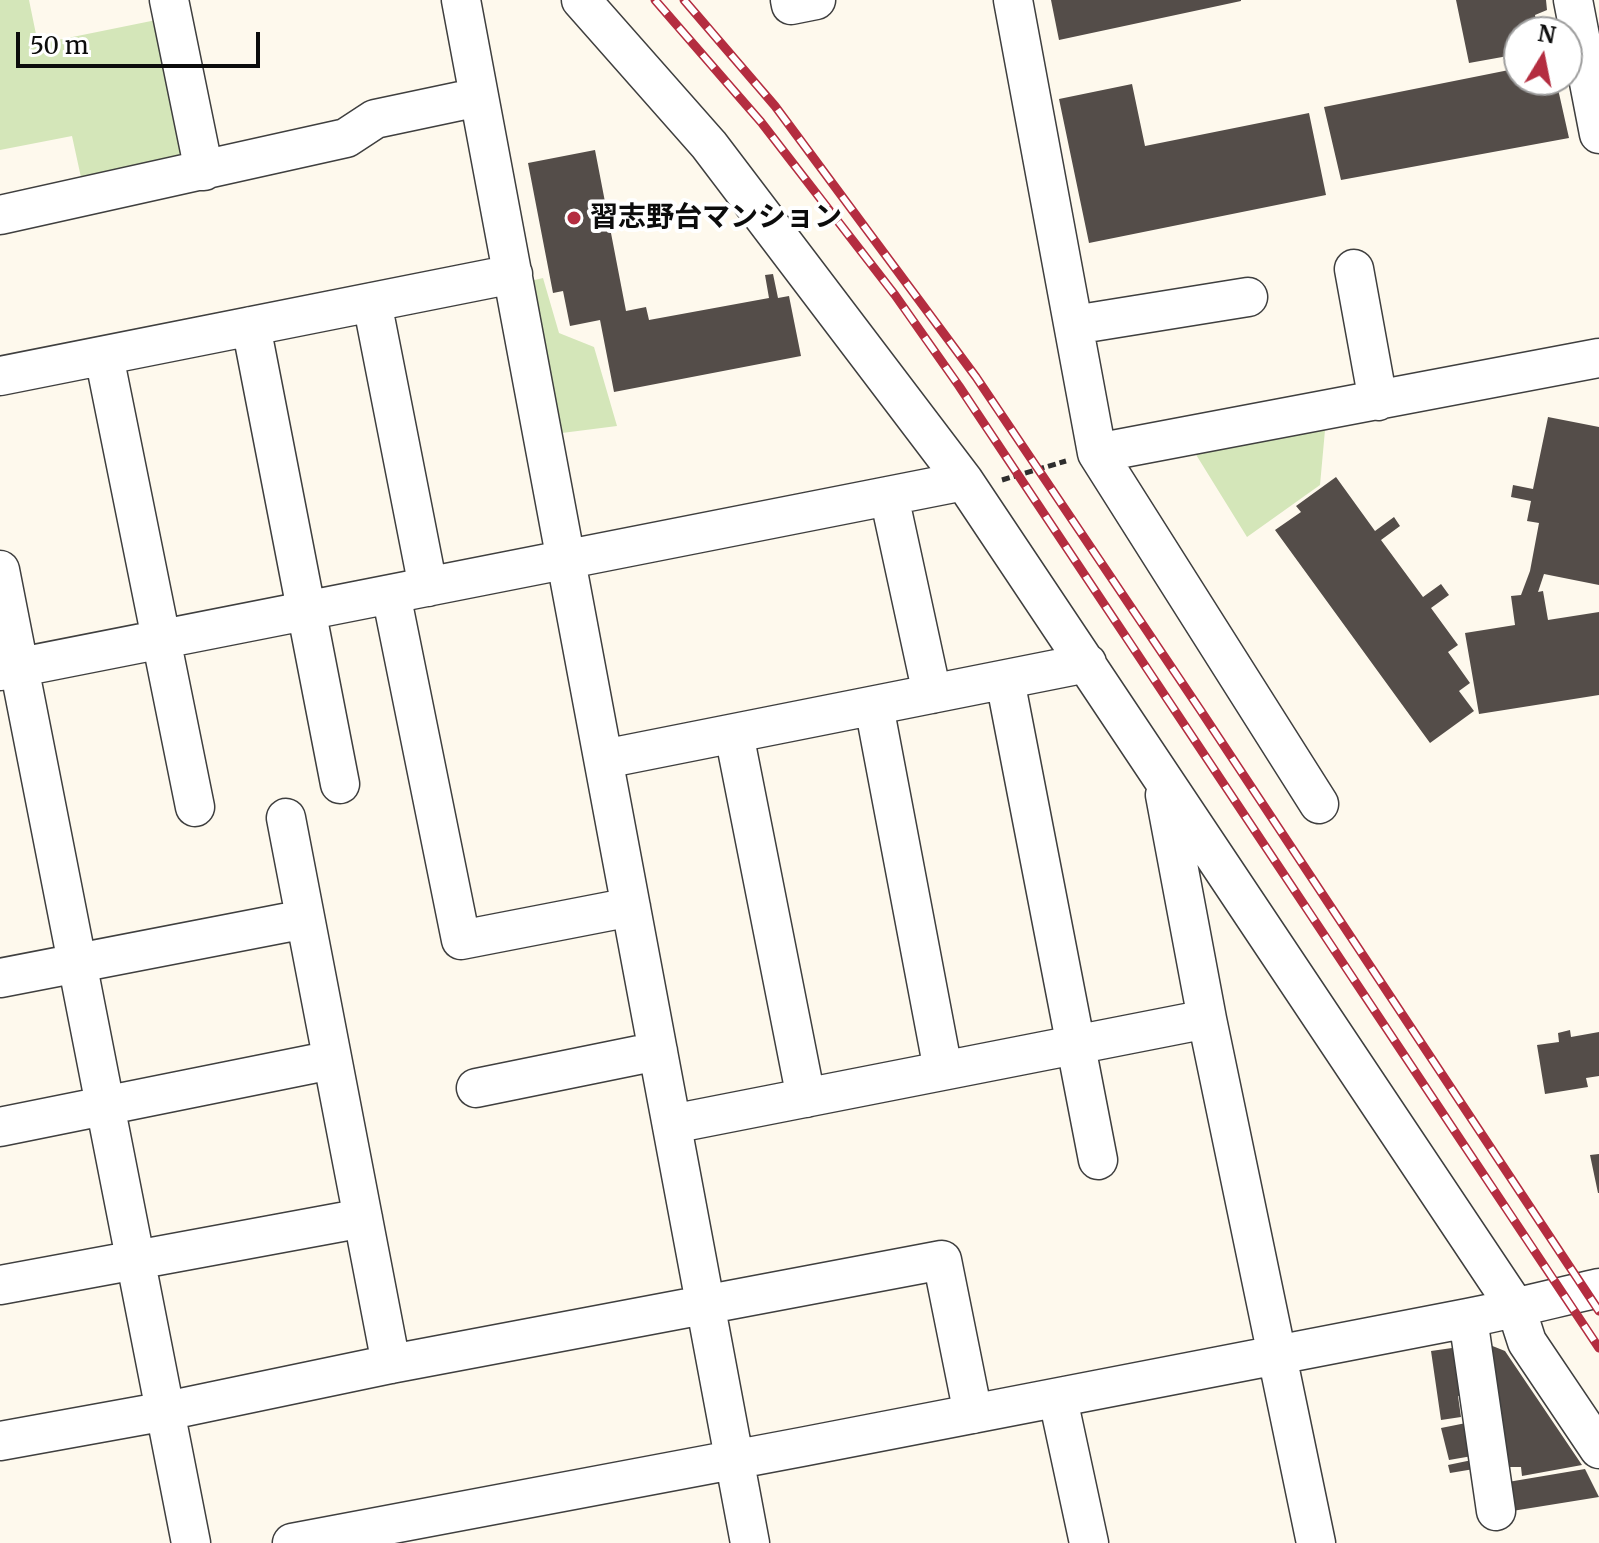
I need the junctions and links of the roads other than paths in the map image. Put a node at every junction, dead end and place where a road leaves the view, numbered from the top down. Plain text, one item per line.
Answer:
1 (169, 0) edge
2 (461, 0) edge
3 (581, 0) edge
4 (790, 0) edge
5 (816, 0) edge
6 (1013, 0) edge
7 (1573, 0) edge
8 (479, 97) junction
9 (1599, 134) edge
10 (204, 171) junction
11 (0, 215) edge
12 (1354, 269) dead end
13 (513, 274) junction
14 (1248, 297) dead end
15 (372, 302) junction
16 (1074, 325) junction
17 (251, 326) junction
18 (104, 356) junction
19 (1599, 358) edge
20 (0, 376) edge
21 (1378, 401) junction
22 (1097, 453) junction
23 (968, 486) junction
24 (889, 496) junction
25 (566, 560) junction
26 (0, 570) edge
27 (428, 587) junction
28 (391, 594) junction
29 (306, 611) junction
30 (161, 639) junction
31 (1087, 663) junction
32 (10, 669) edge
33 (1005, 680) junction
34 (932, 694) junction
35 (874, 706) junction
36 (734, 734) junction
37 (604, 759) junction
38 (1161, 777) junction
39 (340, 784) dead end
40 (1319, 804) dead end
41 (195, 807) dead end
42 (286, 818) dead end
43 (631, 907) junction
44 (305, 919) junction
45 (79, 963) junction
46 (0, 978) edge
47 (1207, 1019) junction
48 (1075, 1045) junction
49 (658, 1051) junction
50 (332, 1060) junction
51 (943, 1070) junction
52 (476, 1088) dead end
53 (806, 1098) junction
54 (106, 1106) junction
55 (672, 1124) junction
56 (0, 1127) edge
57 (1098, 1160) dead end
58 (363, 1218) junction
59 (136, 1260) junction
60 (0, 1285) edge
61 (1599, 1288) edge
62 (706, 1305) junction
63 (1516, 1308) junction
64 (1468, 1318) junction
65 (1278, 1353) junction
66 (391, 1364) junction
67 (1058, 1399) junction
68 (166, 1411) junction
69 (973, 1414) junction
70 (0, 1441) edge
71 (1599, 1449) edge
72 (734, 1460) junction
73 (1496, 1511) dead end
74 (191, 1543) edge
75 (292, 1543) edge
76 (750, 1543) edge
77 (1089, 1543) edge
78 (1316, 1543) edge

1 - 10 street
2 - 8 street
3 - 23 street
4 - 5 street
6 - 16 street
7 - 9 street
8 - 10 street
8 - 13 street
10 - 11 street
12 - 21 street
13 - 15 street
13 - 25 street
14 - 16 street
15 - 17 street
15 - 27 street
16 - 22 street
17 - 18 street
17 - 29 street
18 - 20 street
18 - 30 street
19 - 21 street
21 - 22 street
22 - 40 street
23 - 24 street
23 - 31 street
24 - 25 street
24 - 34 street
25 - 27 street
25 - 37 street
26 - 32 street
27 - 28 street
28 - 29 street
28 - 43 street
29 - 30 street
29 - 39 street
30 - 32 street
30 - 41 street
31 - 33 street
31 - 38 street
32 - 45 street
33 - 34 street
33 - 48 street
34 - 35 street
35 - 36 street
35 - 51 street
36 - 37 street
36 - 53 street
37 - 43 street
38 - 47 street
38 - 63 street
42 - 44 street
43 - 49 street
44 - 45 street
44 - 50 street
45 - 46 street
45 - 54 street
47 - 48 street
47 - 65 street
48 - 51 street
48 - 57 street
49 - 52 street
49 - 55 street
50 - 54 street
50 - 58 street
51 - 53 street
53 - 55 street
54 - 56 street
54 - 59 street
55 - 62 street
58 - 59 street
58 - 66 street
59 - 60 street
59 - 68 street
61 - 63 street
62 - 66 street
62 - 69 street
62 - 72 street
63 - 64 street
63 - 71 street
64 - 65 street
64 - 73 street
65 - 67 street
65 - 78 street
66 - 68 street
67 - 69 street
67 - 77 street
68 - 70 street
68 - 74 street
69 - 72 street
72 - 75 street
72 - 76 street

